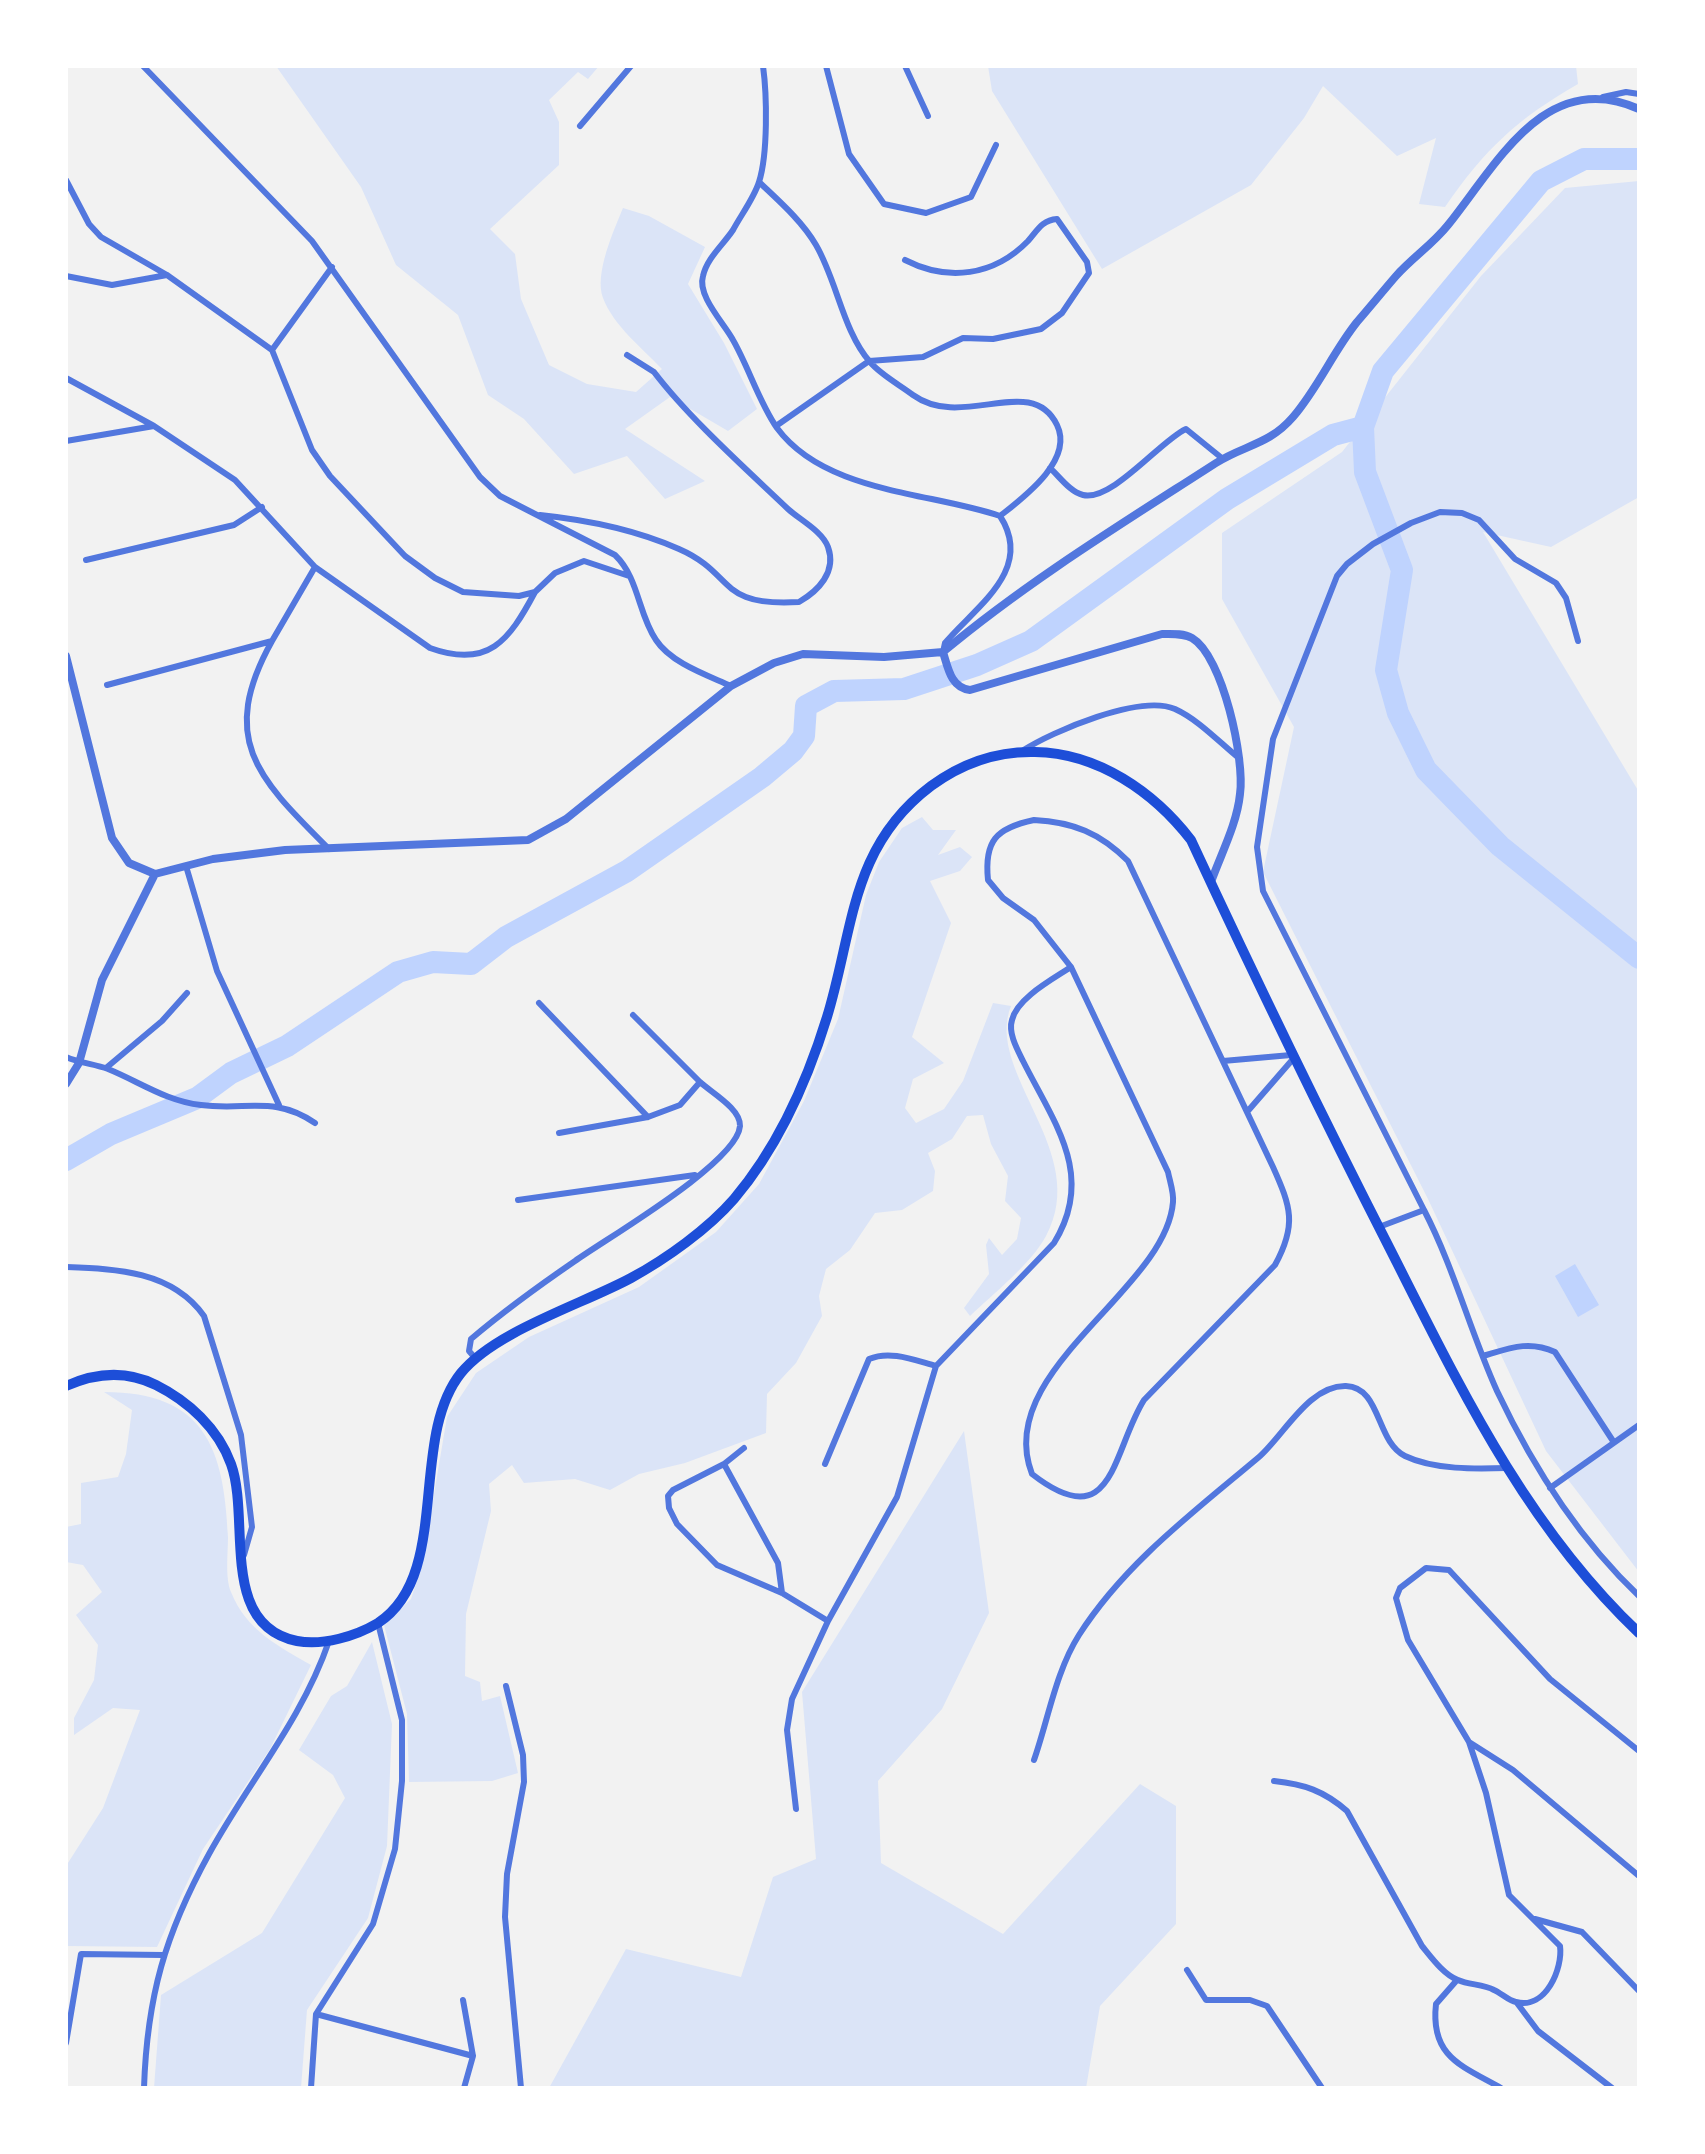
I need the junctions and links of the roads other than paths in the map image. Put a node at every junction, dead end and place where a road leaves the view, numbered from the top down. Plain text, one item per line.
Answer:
1 (143, 66) edge
2 (631, 66) edge
3 (763, 66) edge
4 (826, 66) edge
5 (905, 66) edge
6 (1639, 94) edge
7 (1603, 97) junction
8 (1639, 109) edge
9 (928, 116) dead end
10 (580, 126) dead end
11 (996, 145) dead end
12 (66, 180) edge
13 (759, 182) junction
14 (905, 260) dead end
15 (332, 267) junction
16 (167, 275) junction
17 (66, 276) edge
18 (272, 350) junction
19 (627, 355) dead end
20 (869, 361) junction
21 (66, 378) edge
22 (154, 426) junction
23 (776, 426) junction
24 (66, 441) edge
25 (1223, 459) junction
26 (1050, 468) junction
27 (262, 507) junction
28 (532, 514) junction
29 (1000, 516) junction
30 (86, 560) dead end
31 (315, 567) junction
32 (629, 576) junction
33 (535, 592) junction
34 (272, 641) junction
35 (1578, 641) dead end
36 (943, 652) junction
37 (66, 656) edge
38 (107, 685) dead end
39 (731, 686) junction
40 (1021, 751) junction
41 (1240, 759) junction
42 (329, 849) junction
43 (186, 866) junction
44 (155, 874) junction
45 (1211, 882) junction
46 (1071, 967) junction
47 (187, 993) dead end
48 (539, 1003) dead end
49 (633, 1015) dead end
50 (66, 1057) edge
51 (1292, 1057) junction
52 (1223, 1061) junction
53 (79, 1063) junction
54 (106, 1068) junction
55 (700, 1082) junction
56 (66, 1084) edge
57 (279, 1105) junction
58 (1247, 1112) junction
59 (648, 1117) junction
60 (315, 1123) dead end
61 (559, 1133) dead end
62 (699, 1175) junction
63 (518, 1200) dead end
64 (1424, 1210) junction
65 (1379, 1227) junction
66 (66, 1267) edge
67 (1483, 1356) junction
68 (476, 1359) junction
69 (936, 1366) junction
70 (66, 1386) edge
71 (1639, 1425) edge
72 (1613, 1441) junction
73 (744, 1448) dead end
74 (724, 1464) junction
75 (825, 1464) dead end
76 (1507, 1468) junction
77 (1550, 1488) junction
78 (242, 1562) junction
79 (782, 1593) junction
80 (1639, 1596) edge
81 (828, 1621) junction
82 (378, 1622) junction
83 (1639, 1633) edge
84 (329, 1641) junction
85 (506, 1686) dead end
86 (1469, 1742) junction
87 (1639, 1751) edge
88 (1034, 1760) dead end
89 (1274, 1781) dead end
90 (796, 1809) dead end
91 (1639, 1876) edge
92 (1531, 1918) junction
93 (163, 1955) junction
94 (1187, 1970) dead end
95 (1457, 1980) junction
96 (70, 1982) edge
97 (1639, 1991) edge
98 (463, 2000) dead end
99 (1517, 2003) junction
100 (316, 2014) junction
101 (66, 2043) edge
102 (473, 2056) junction
103 (144, 2088) edge
104 (311, 2088) edge
105 (464, 2088) edge
106 (521, 2088) edge
107 (1322, 2088) edge
108 (1501, 2088) edge
109 (1612, 2088) edge

1 - 15 street
2 - 10 street
3 - 13 street
4 - 11 street
5 - 9 street
6 - 7 street
7 - 8 street
7 - 25 street
12 - 16 street
13 - 20 street
13 - 23 street
14 - 20 street
15 - 18 street
15 - 28 street
16 - 17 street
16 - 18 street
18 - 33 street
19 - 28 street
20 - 23 street
20 - 26 street
21 - 22 street
22 - 24 street
22 - 27 street
23 - 29 street
25 - 26 street
25 - 36 street
26 - 29 street
27 - 30 street
27 - 31 street
28 - 32 street
29 - 36 street
31 - 33 street
31 - 34 street
32 - 33 street
32 - 39 street
34 - 38 street
34 - 42 street
35 - 64 street
36 - 39 street
36 - 41 street
37 - 44 street
39 - 42 street
40 - 41 street
40 - 45 main road
40 - 68 main road
41 - 45 street
42 - 43 street
43 - 44 street
43 - 57 street
44 - 53 street
45 - 51 main road
46 - 52 street
46 - 58 street
46 - 69 street
47 - 54 street
48 - 59 street
49 - 55 street
50 - 53 street
51 - 52 street
51 - 58 street
51 - 65 main road
52 - 58 street
53 - 54 street
53 - 56 street
54 - 57 street
55 - 59 street
55 - 62 street
57 - 60 street
59 - 61 street
62 - 63 street
62 - 68 street
64 - 65 street
64 - 67 street
65 - 76 main road
66 - 78 street
67 - 72 street
67 - 77 street
68 - 82 main road
69 - 75 street
69 - 81 street
70 - 78 main road
71 - 72 street
72 - 77 street
73 - 74 street
74 - 79 street
74 - 79 street
76 - 83 main road
76 - 88 street
77 - 80 street
78 - 84 main road
79 - 81 street
81 - 90 street
82 - 84 main road
82 - 100 street
84 - 93 street
85 - 106 street
86 - 87 street
86 - 91 street
86 - 92 street
89 - 95 street
92 - 97 street
92 - 99 street
93 - 96 street
93 - 103 street
94 - 107 street
95 - 99 street
95 - 108 street
96 - 101 street
98 - 102 street
99 - 109 street
100 - 102 street
100 - 104 street
102 - 105 street

